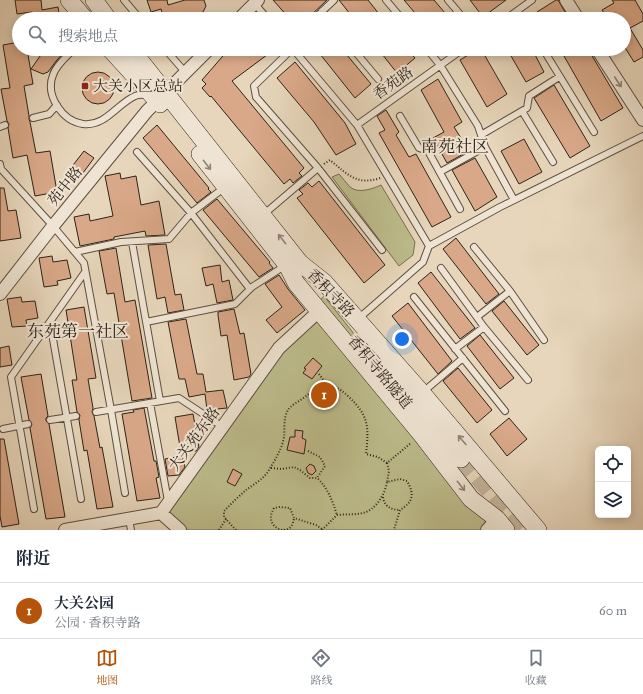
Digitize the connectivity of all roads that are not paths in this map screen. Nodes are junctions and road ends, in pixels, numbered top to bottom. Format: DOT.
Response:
graph roads {
  1 [pos="69,0"];
  2 [pos="124,0"];
  3 [pos="334,0"];
  4 [pos="386,0"];
  5 [pos="448,0"];
  6 [pos="532,0"];
  7 [pos="566,0"];
  8 [pos="255,1"];
  9 [pos="89,9"];
  10 [pos="322,11"];
  11 [pos="134,12"];
  12 [pos="245,12"];
  13 [pos="263,12"];
  14 [pos="396,12"];
  15 [pos="458,12"];
  16 [pos="516,12"];
  17 [pos="574,12"];
  18 [pos="68,56"];
  19 [pos="117,56"];
  20 [pos="135,56"];
  21 [pos="171,56"];
  22 [pos="202,56"];
  23 [pos="286,56"];
  24 [pos="299,56"];
  25 [pos="359,56"];
  26 [pos="433,56"];
  27 [pos="454,56"];
  28 [pos="546,56"];
  29 [pos="602,56"];
  30 [pos="440,65"];
  31 [pos="185,72"];
  32 [pos="559,77"];
  33 [pos="378,79"];
  34 [pos="161,97"];
  35 [pos="57,105"];
  36 [pos="522,111"];
  37 [pos="400,116"];
  38 [pos="33,118"];
  39 [pos="643,120"];
  40 [pos="357,124"];
  41 [pos="594,132"];
  42 [pos="481,135"];
  43 [pos="643,136"];
  44 [pos="485,147"];
  45 [pos="137,152"];
  46 [pos="553,162"];
  47 [pos="0,167"];
  48 [pos="318,168"];
  49 [pos="440,172"];
  50 [pos="225,187"];
  51 [pos="514,200"];
  52 [pos="460,209"];
  53 [pos="191,213"];
  54 [pos="263,215"];
  55 [pos="53,226"];
  56 [pos="132,242"];
  57 [pos="429,246"];
  58 [pos="474,247"];
  59 [pos="382,250"];
  60 [pos="75,252"];
  61 [pos="293,264"];
  62 [pos="441,268"];
  63 [pos="85,272"];
  64 [pos="250,289"];
  65 [pos="510,291"];
  66 [pos="0,294"];
  67 [pos="414,297"];
  68 [pos="319,311"];
  69 [pos="477,317"];
  70 [pos="357,320"];
  71 [pos="50,322"];
  72 [pos="146,322"];
  73 [pos="484,327"];
  74 [pos="544,340"];
  75 [pos="455,349"];
  76 [pos="463,358"];
  77 [pos="528,380"];
  78 [pos="422,393"];
  79 [pos="160,401"];
  80 [pos="150,403"];
  81 [pos="111,410"];
  82 [pos="505,411"];
  83 [pos="96,412"];
  84 [pos="76,416"];
  85 [pos="67,418"];
  86 [pos="50,420"];
  87 [pos="28,424"];
  88 [pos="19,426"];
  89 [pos="222,427"];
  90 [pos="4,429"];
  91 [pos="459,461"];
  92 [pos="125,492"];
  93 [pos="81,499"];
  94 [pos="515,501"];
  95 [pos="168,502"];
  96 [pos="34,509"];
  97 [pos="161,513"];
  98 [pos="130,524"];
  99 [pos="497,526"];
  100 [pos="65,530"];
  101 [pos="180,530"];
  102 [pos="538,530"];
  1 -- 9 [label="main road"];
  2 -- 11 [label="lane"];
  3 -- 10 [label="lane"];
  4 -- 14 [label="lane"];
  5 -- 15 [label="lane"];
  6 -- 16 [label="lane"];
  7 -- 17 [label="street"];
  8 -- 12 [label="street"];
  8 -- 13 [label="lane"];
  18 -- 35 [label="lane"];
  19 -- 34 [label="main road, 香积寺路"];
  20 -- 34 [label="main road, 香积寺路"];
  21 -- 31 [label="lane"];
  22 -- 31 [label="street, 苑中路"];
  23 -- 48 [label="lane"];
  24 -- 40 [label="lane"];
  25 -- 33 [label="lane"];
  26 -- 30 [label="lane"];
  27 -- 30 [label="lane, 香苑路"];
  28 -- 32 [label="lane"];
  29 -- 39 [label="street, one-way"];
  30 -- 40 [label="lane, 香苑路"];
  30 -- 42 [label="lane"];
  31 -- 34 [label="street, 苑中路"];
  32 -- 36 [label="lane"];
  32 -- 41 [label="lane"];
  34 -- 35 [label="lane"];
  34 -- 50 [label="main road, 香积寺路, one-way"];
  34 -- 54 [label="main road, 香积寺路"];
  34 -- 55 [label="street, 苑中路"];
  35 -- 38 [label="lane"];
  36 -- 42 [label="lane"];
  36 -- 46 [label="lane"];
  37 -- 49 [label="lane"];
  40 -- 57 [label="lane"];
  42 -- 44 [label="lane"];
  43 -- 51 [label="lane"];
  44 -- 49 [label="lane"];
  44 -- 51 [label="lane"];
  45 -- 53 [label="lane"];
  47 -- 55 [label="lane"];
  48 -- 54 [label="lane"];
  48 -- 59 [label="lane"];
  49 -- 52 [label="lane"];
  50 -- 53 [label="lane"];
  50 -- 61 [label="main road, 香积寺路"];
  51 -- 57 [label="lane"];
  53 -- 56 [label="lane"];
  53 -- 64 [label="lane"];
  61 -- 54 [label="main road, 香积寺路, one-way"];
  55 -- 60 [label="lane"];
  55 -- 66 [label="street, 苑中路"];
  56 -- 60 [label="lane"];
  56 -- 72 [label="lane"];
  57 -- 70 [label="lane"];
  58 -- 65 [label="lane"];
  60 -- 63 [label="lane"];
  61 -- 64 [label="lane"];
  61 -- 68 [label="main road, 香积寺路"];
  61 -- 70 [label="main road, 香积寺路"];
  61 -- 91 [label="main road, 香积寺路隧道"];
  62 -- 69 [label="lane"];
  63 -- 71 [label="lane"];
  63 -- 81 [label="lane"];
  64 -- 72 [label="lane"];
  65 -- 69 [label="lane"];
  65 -- 74 [label="lane"];
  67 -- 75 [label="lane"];
  68 -- 89 [label="street, 大关苑东路"];
  68 -- 99 [label="main road, 香积寺路, one-way"];
  69 -- 73 [label="lane"];
  70 -- 78 [label="main road, 香积寺路"];
  71 -- 85 [label="lane"];
  71 -- 88 [label="lane"];
  72 -- 79 [label="lane"];
  73 -- 75 [label="lane"];
  73 -- 77 [label="lane"];
  75 -- 76 [label="lane"];
  76 -- 78 [label="lane"];
  76 -- 82 [label="lane"];
  94 -- 78 [label="main road, 香积寺路, one-way"];
  79 -- 80 [label="lane"];
  79 -- 89 [label="lane"];
  80 -- 81 [label="lane"];
  80 -- 95 [label="lane"];
  81 -- 83 [label="lane"];
  81 -- 92 [label="lane"];
  84 -- 85 [label="lane"];
  85 -- 86 [label="lane"];
  85 -- 93 [label="lane"];
  87 -- 88 [label="lane"];
  88 -- 90 [label="lane"];
  88 -- 96 [label="lane"];
  89 -- 95 [label="street, 大关苑东路"];
  94 -- 99 [label="main road"];
  94 -- 102 [label="main road, 香积寺路"];
  95 -- 97 [label="street, 大关苑东路"];
  97 -- 98 [label="street"];
  97 -- 101 [label="street"];
  98 -- 100 [label="street"];
}
